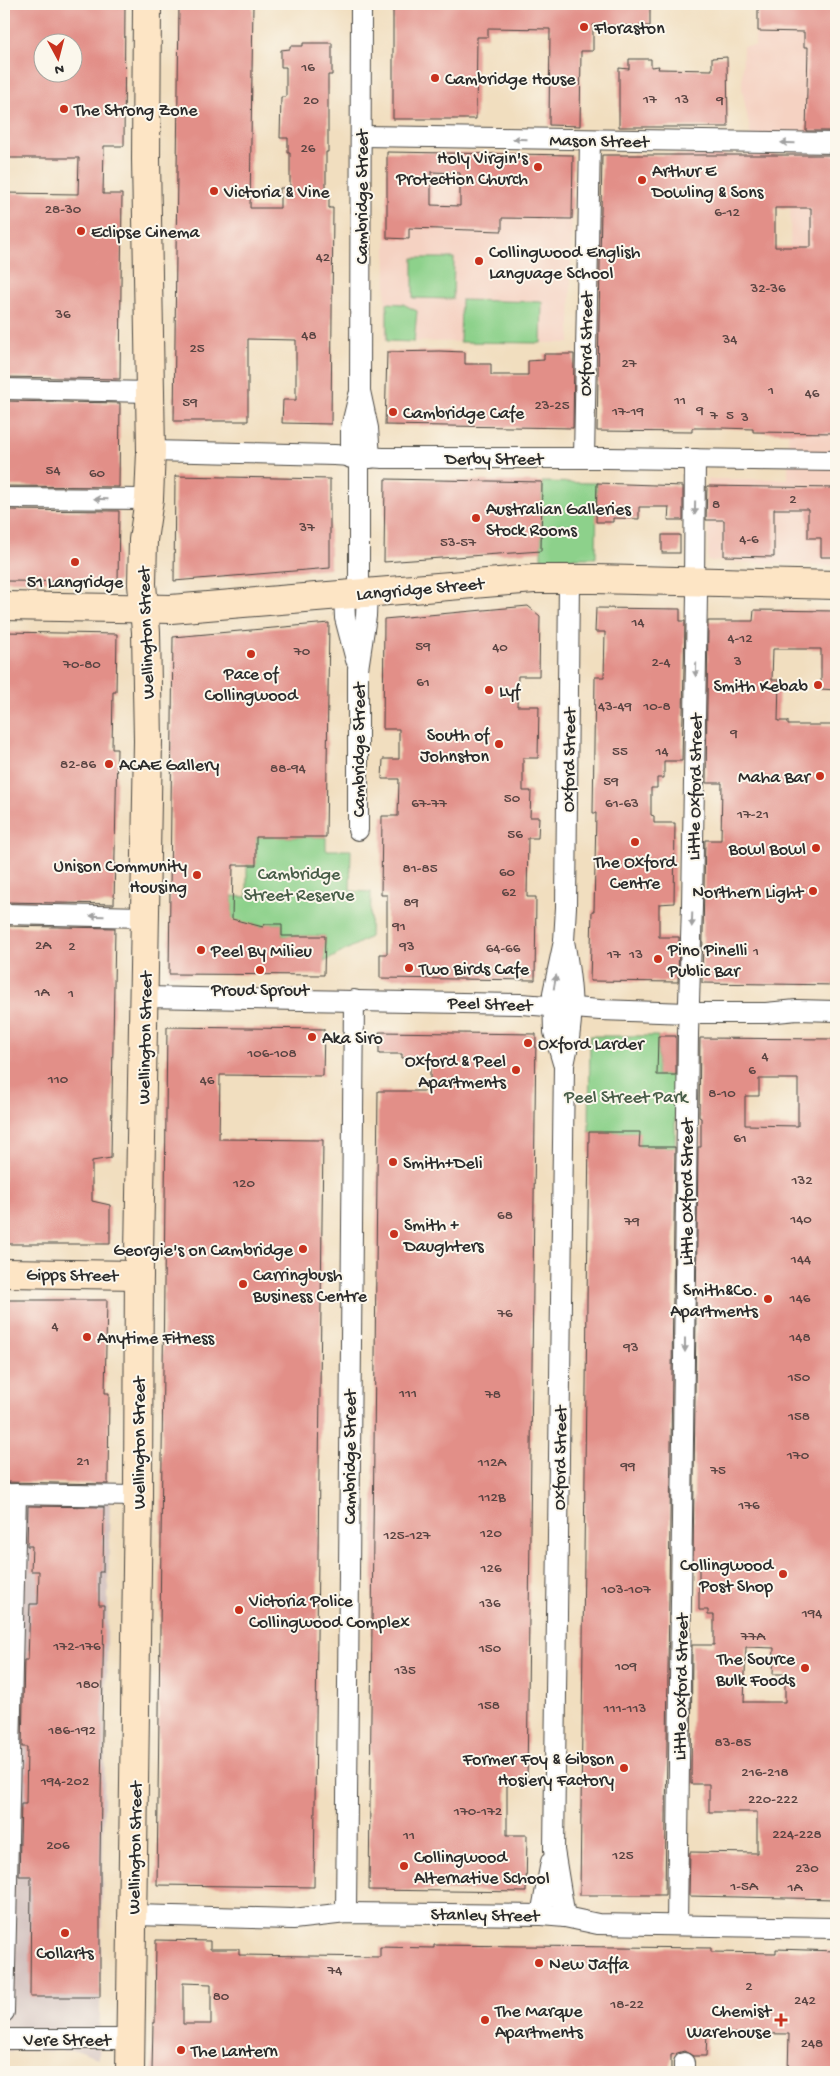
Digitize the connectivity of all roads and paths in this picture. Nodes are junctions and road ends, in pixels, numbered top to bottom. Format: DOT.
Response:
graph roads {
  1 [pos="147,4"];
  2 [pos="361,4"];
  3 [pos="362,136"];
  4 [pos="590,140"];
  5 [pos="836,143"];
  6 [pos="4,389"];
  7 [pos="151,392"];
  8 [pos="151,451"];
  9 [pos="360,458"];
  10 [pos="584,458"];
  11 [pos="695,459"];
  12 [pos="836,461"];
  13 [pos="4,498"];
  14 [pos="149,500"];
  15 [pos="569,579"];
  16 [pos="694,582"];
  17 [pos="836,585"];
  18 [pos="357,593"];
  19 [pos="4,606"];
  20 [pos="144,609"];
  21 [pos="358,830"];
  22 [pos="4,914"];
  23 [pos="145,917"];
  24 [pos="144,997"];
  25 [pos="354,1000"];
  26 [pos="563,1007"];
  27 [pos="836,1011"];
  28 [pos="688,1013"];
  29 [pos="4,1273"];
  30 [pos="139,1275"];
  31 [pos="10,1494"];
  32 [pos="138,1496"];
  33 [pos="554,1850"];
  34 [pos="346,1913"];
  35 [pos="133,1915"];
  36 [pos="542,1915"];
  37 [pos="565,1917"];
  38 [pos="678,1925"];
  39 [pos="836,1928"];
  40 [pos="4,2012"];
  41 [pos="4,2039"];
  42 [pos="131,2039"];
  43 [pos="130,2072"];
  1 -- 7 [label="street, Wellington Street"];
  2 -- 3 [label="street, Cambridge Street"];
  4 -- 3 [label="street, Mason Street, one-way"];
  3 -- 9 [label="street, Cambridge Street"];
  5 -- 4 [label="street, Mason Street, one-way"];
  4 -- 10 [label="street, Oxford Street"];
  6 -- 7 [label="street"];
  7 -- 8 [label="street, Wellington Street"];
  8 -- 9 [label="street, Derby Street"];
  8 -- 14 [label="street, Wellington Street"];
  9 -- 10 [label="street, Derby Street"];
  9 -- 18 [label="street, Cambridge Street"];
  10 -- 11 [label="street, Derby Street"];
  11 -- 12 [label="street, Derby Street"];
  11 -- 16 [label="street, Little Oxford Street, one-way"];
  14 -- 13 [label="street, one-way"];
  14 -- 20 [label="street, Wellington Street"];
  15 -- 16 [label="street, Langridge Street"];
  15 -- 18 [label="street, Langridge Street"];
  15 -- 26 [label="street, Oxford Street"];
  16 -- 17 [label="street, Langridge Street"];
  16 -- 28 [label="street, Little Oxford Street, one-way"];
  18 -- 20 [label="street, Langridge Street"];
  18 -- 21 [label="street, Cambridge Street"];
  19 -- 20 [label="street, Langridge Street"];
  20 -- 23 [label="street, Wellington Street"];
  23 -- 22 [label="street, one-way"];
  23 -- 24 [label="street, Wellington Street"];
  24 -- 25 [label="street, Peel Street"];
  24 -- 30 [label="street, Wellington Street"];
  25 -- 26 [label="street, Peel Street"];
  25 -- 34 [label="street, Cambridge Street"];
  26 -- 28 [label="street, Peel Street"];
  26 -- 33 [label="street, Oxford Street"];
  27 -- 28 [label="street, Peel Street"];
  28 -- 38 [label="street, Little Oxford Street, one-way"];
  29 -- 30 [label="street, Gipps Street"];
  30 -- 32 [label="street, Wellington Street"];
  31 -- 32 [label="street"];
  31 -- 40 [label="street"];
  32 -- 35 [label="street, Wellington Street"];
  33 -- 36 [label="street, Oxford Street"];
  33 -- 37 [label="street, Oxford Street"];
  34 -- 35 [label="street, Stanley Street"];
  34 -- 36 [label="street, Stanley Street"];
  35 -- 42 [label="street, Wellington Street"];
  36 -- 37 [label="street, Stanley Street"];
  37 -- 38 [label="street, Stanley Street"];
  38 -- 39 [label="street, Stanley Street"];
  41 -- 42 [label="street, Vere Street"];
  42 -- 43 [label="street, Wellington Street"];
}
